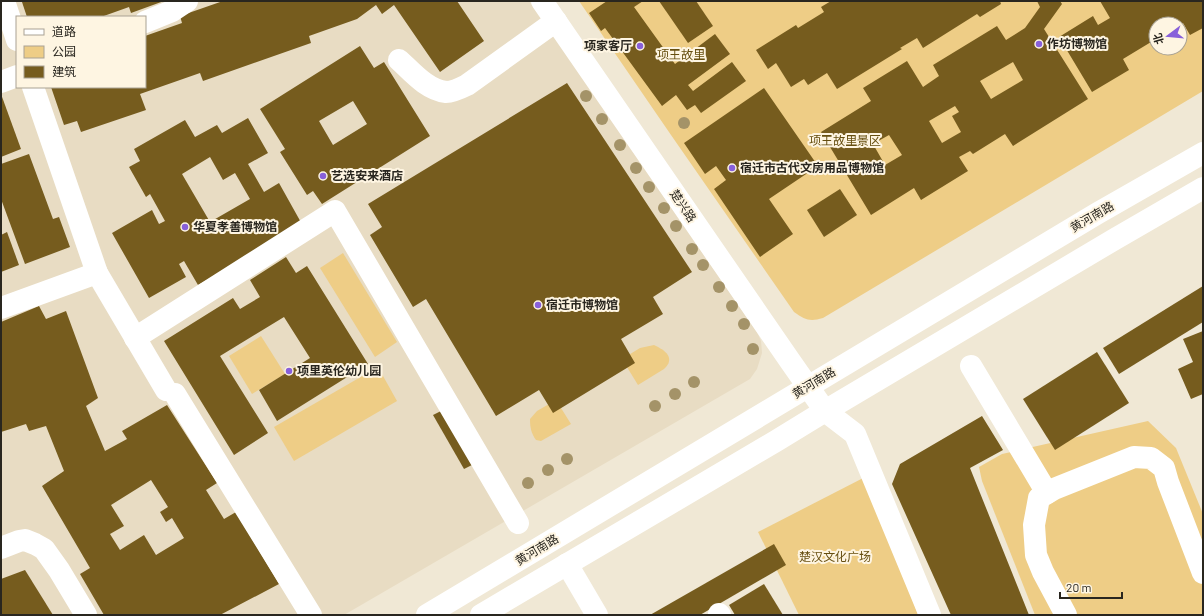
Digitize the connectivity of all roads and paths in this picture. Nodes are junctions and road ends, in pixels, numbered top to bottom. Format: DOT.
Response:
graph roads {
  1 [pos="4,1"];
  2 [pos="187,1"];
  3 [pos="542,1"];
  4 [pos="556,21"];
  5 [pos="146,22"];
  6 [pos="16,37"];
  7 [pos="399,60"];
  8 [pos="16,76"];
  9 [pos="1,82"];
  10 [pos="33,88"];
  11 [pos="1203,153"];
  12 [pos="1203,188"];
  13 [pos="97,273"];
  14 [pos="1,308"];
  15 [pos="135,338"];
  16 [pos="971,366"];
  17 [pos="808,386"];
  18 [pos="825,411"];
  19 [pos="1048,493"];
  20 [pos="518,523"];
  21 [pos="1,548"];
  22 [pos="567,564"];
  23 [pos="1203,573"];
  24 [pos="86,615"];
  25 [pos="311,615"];
  26 [pos="427,615"];
  27 [pos="481,615"];
  28 [pos="597,615"];
  29 [pos="930,615"];
  30 [pos="1066,615"];
  1 -- 6 [label="main road"];
  2 -- 5 [label="main road"];
  3 -- 4 [label="main road, 楚兴路"];
  4 -- 7 [label="main road"];
  4 -- 17 [label="main road, 楚兴路"];
  8 -- 9 [label="main road"];
  10 -- 13 [label="main road"];
  11 -- 17 [label="main road, 黄河南路"];
  12 -- 18 [label="main road"];
  13 -- 14 [label="main road"];
  13 -- 15 [label="main road"];
  15 -- 20 [label="main road"];
  15 -- 25 [label="main road"];
  16 -- 19 [label="main road"];
  17 -- 18 [label="main road, 楚兴路"];
  17 -- 26 [label="main road, 黄河南路"];
  18 -- 22 [label="main road"];
  18 -- 29 [label="main road, 楚兴路"];
  19 -- 23 [label="main road"];
  19 -- 30 [label="main road"];
  21 -- 24 [label="main road"];
  22 -- 27 [label="main road"];
  22 -- 28 [label="main road"];
}
